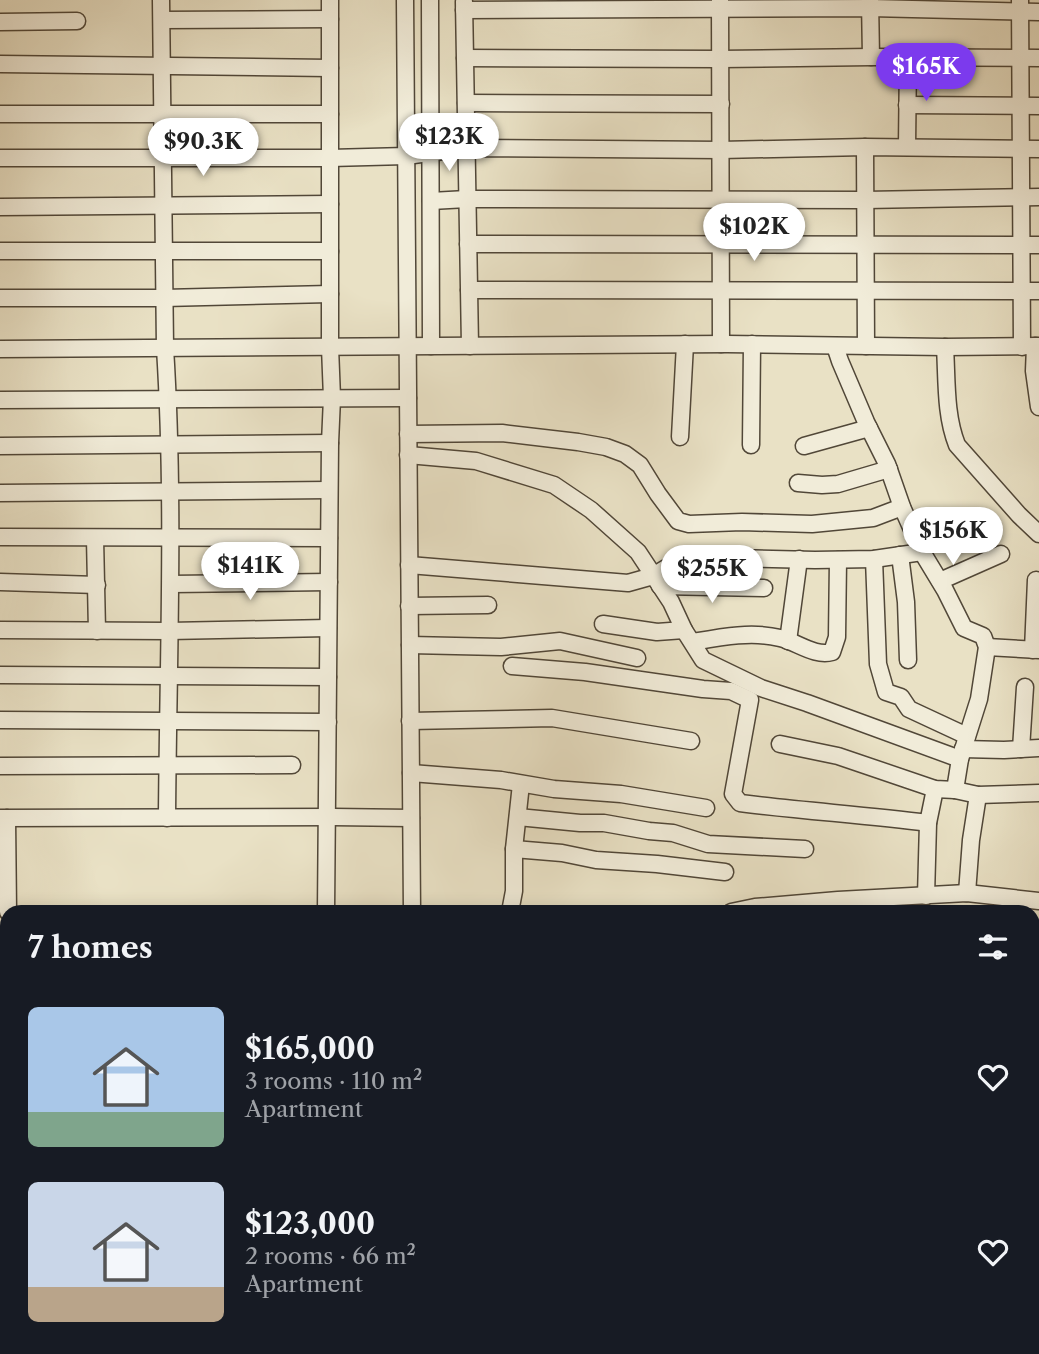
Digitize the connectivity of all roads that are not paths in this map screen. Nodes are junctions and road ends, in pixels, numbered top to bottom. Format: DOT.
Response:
graph roads {
  1 [pos="162,0"];
  2 [pos="330,0"];
  3 [pos="405,0"];
  4 [pos="430,0"];
  5 [pos="870,4"];
  6 [pos="464,5"];
  7 [pos="720,5"];
  8 [pos="1020,6"];
  9 [pos="1039,12"];
  10 [pos="330,19"];
  11 [pos="162,20"];
  12 [pos="78,21"];
  13 [pos="0,22"];
  14 [pos="871,57"];
  15 [pos="465,58"];
  16 [pos="908,58"];
  17 [pos="1021,58"];
  18 [pos="1039,58"];
  19 [pos="720,59"];
  20 [pos="0,64"];
  21 [pos="163,66"];
  22 [pos="330,68"];
  23 [pos="466,103"];
  24 [pos="720,104"];
  25 [pos="908,105"];
  26 [pos="1021,106"];
  27 [pos="1039,106"];
  28 [pos="163,113"];
  29 [pos="0,114"];
  30 [pos="330,114"];
  31 [pos="865,147"];
  32 [pos="907,147"];
  33 [pos="466,148"];
  34 [pos="1021,149"];
  35 [pos="1039,149"];
  36 [pos="720,150"];
  37 [pos="430,152"];
  38 [pos="406,156"];
  39 [pos="0,158"];
  40 [pos="330,158"];
  41 [pos="164,159"];
  42 [pos="1021,197"];
  43 [pos="1039,197"];
  44 [pos="721,199"];
  45 [pos="467,200"];
  46 [pos="865,200"];
  47 [pos="431,201"];
  48 [pos="330,204"];
  49 [pos="0,207"];
  50 [pos="163,207"];
  51 [pos="468,244"];
  52 [pos="721,245"];
  53 [pos="866,245"];
  54 [pos="1021,245"];
  55 [pos="1039,245"];
  56 [pos="0,251"];
  57 [pos="330,251"];
  58 [pos="164,252"];
  59 [pos="469,290"];
  60 [pos="721,290"];
  61 [pos="866,291"];
  62 [pos="1022,291"];
  63 [pos="1039,292"];
  64 [pos="330,294"];
  65 [pos="0,298"];
  66 [pos="164,298"];
  67 [pos="685,344"];
  68 [pos="721,344"];
  69 [pos="751,344"];
  70 [pos="407,346"];
  71 [pos="431,346"];
  72 [pos="470,346"];
  73 [pos="835,346"];
  74 [pos="866,346"];
  75 [pos="1032,346"];
  76 [pos="330,347"];
  77 [pos="945,347"];
  78 [pos="164,348"];
  79 [pos="0,349"];
  80 [pos="332,398"];
  81 [pos="408,398"];
  82 [pos="168,399"];
  83 [pos="0,400"];
  84 [pos="1039,407"];
  85 [pos="869,428"];
  86 [pos="408,434"];
  87 [pos="680,437"];
  88 [pos="330,443"];
  89 [pos="170,445"];
  90 [pos="751,445"];
  91 [pos="0,446"];
  92 [pos="804,446"];
  93 [pos="408,455"];
  94 [pos="889,469"];
  95 [pos="798,483"];
  96 [pos="329,489"];
  97 [pos="171,491"];
  98 [pos="0,493"];
  99 [pos="902,507"];
  100 [pos="1039,534"];
  101 [pos="0,537"];
  102 [pos="171,537"];
  103 [pos="95,538"];
  104 [pos="329,538"];
  105 [pos="922,552"];
  106 [pos="1001,554"];
  107 [pos="900,555"];
  108 [pos="799,559"];
  109 [pos="874,559"];
  110 [pos="838,560"];
  111 [pos="409,565"];
  112 [pos="1036,580"];
  113 [pos="657,581"];
  114 [pos="940,581"];
  115 [pos="0,582"];
  116 [pos="329,582"];
  117 [pos="97,584"];
  118 [pos="171,584"];
  119 [pos="764,588"];
  120 [pos="488,605"];
  121 [pos="409,606"];
  122 [pos="603,624"];
  123 [pos="328,628"];
  124 [pos="0,631"];
  125 [pos="97,631"];
  126 [pos="169,631"];
  127 [pos="688,636"];
  128 [pos="788,641"];
  129 [pos="410,645"];
  130 [pos="987,647"];
  131 [pos="1036,650"];
  132 [pos="638,658"];
  133 [pos="908,660"];
  134 [pos="512,666"];
  135 [pos="0,675"];
  136 [pos="168,676"];
  137 [pos="328,677"];
  138 [pos="1025,687"];
  139 [pos="0,720"];
  140 [pos="168,720"];
  141 [pos="410,720"];
  142 [pos="328,722"];
  143 [pos="691,741"];
  144 [pos="780,744"];
  145 [pos="964,748"];
  146 [pos="1039,748"];
  147 [pos="1021,749"];
  148 [pos="292,765"];
  149 [pos="0,766"];
  150 [pos="167,766"];
  151 [pos="411,773"];
  152 [pos="521,784"];
  153 [pos="935,789"];
  154 [pos="956,790"];
  155 [pos="1039,793"];
  156 [pos="978,795"];
  157 [pos="706,808"];
  158 [pos="327,817"];
  159 [pos="518,817"];
  160 [pos="4,818"];
  161 [pos="167,818"];
  162 [pos="411,818"];
  163 [pos="928,823"];
  164 [pos="514,849"];
  165 [pos="805,849"];
  166 [pos="725,872"];
  167 [pos="967,893"];
  168 [pos="926,896"];
  169 [pos="1039,901"];
  170 [pos="8,905"];
  171 [pos="326,905"];
  172 [pos="412,905"];
  173 [pos="511,905"];
  174 [pos="847,905"];
  175 [pos="1014,905"];
  1 -- 11 [label="street"];
  2 -- 10 [label="street"];
  3 -- 38 [label="street"];
  4 -- 37 [label="street"];
  5 -- 7 [label="street"];
  5 -- 8 [label="street"];
  5 -- 14 [label="street"];
  6 -- 7 [label="street"];
  6 -- 15 [label="street"];
  7 -- 19 [label="street"];
  8 -- 9 [label="street"];
  8 -- 17 [label="street"];
  10 -- 11 [label="street"];
  10 -- 22 [label="street"];
  11 -- 21 [label="street"];
  12 -- 13 [label="street"];
  14 -- 16 [label="street"];
  14 -- 19 [label="street"];
  15 -- 19 [label="street"];
  15 -- 23 [label="street"];
  16 -- 17 [label="street"];
  16 -- 25 [label="street"];
  17 -- 18 [label="street"];
  17 -- 26 [label="street"];
  19 -- 24 [label="street"];
  20 -- 21 [label="street"];
  21 -- 22 [label="street"];
  21 -- 28 [label="street"];
  22 -- 30 [label="street"];
  23 -- 24 [label="street"];
  23 -- 33 [label="street"];
  24 -- 36 [label="street"];
  25 -- 26 [label="street"];
  25 -- 32 [label="street"];
  26 -- 27 [label="street"];
  26 -- 34 [label="street"];
  28 -- 29 [label="street"];
  28 -- 30 [label="street"];
  28 -- 41 [label="street"];
  30 -- 40 [label="street"];
  31 -- 32 [label="street"];
  31 -- 36 [label="street"];
  31 -- 46 [label="street"];
  32 -- 34 [label="street"];
  33 -- 36 [label="street"];
  33 -- 37 [label="street"];
  33 -- 45 [label="street"];
  34 -- 35 [label="street"];
  34 -- 42 [label="street"];
  36 -- 44 [label="street"];
  37 -- 38 [label="street"];
  37 -- 47 [label="street"];
  38 -- 40 [label="street"];
  38 -- 70 [label="street"];
  39 -- 41 [label="street"];
  40 -- 41 [label="street"];
  40 -- 48 [label="street"];
  41 -- 50 [label="street"];
  42 -- 43 [label="street"];
  42 -- 46 [label="street"];
  42 -- 54 [label="street"];
  44 -- 45 [label="street"];
  44 -- 46 [label="street"];
  44 -- 52 [label="street"];
  45 -- 47 [label="street"];
  45 -- 51 [label="street"];
  46 -- 53 [label="street"];
  47 -- 71 [label="street"];
  48 -- 50 [label="street"];
  48 -- 57 [label="street"];
  49 -- 50 [label="street"];
  50 -- 58 [label="street"];
  51 -- 52 [label="street"];
  51 -- 59 [label="street"];
  52 -- 53 [label="street"];
  52 -- 60 [label="street"];
  53 -- 54 [label="street"];
  53 -- 61 [label="street"];
  54 -- 55 [label="street"];
  54 -- 62 [label="street"];
  56 -- 58 [label="street"];
  57 -- 58 [label="street"];
  57 -- 64 [label="street"];
  58 -- 66 [label="street"];
  59 -- 60 [label="street"];
  59 -- 72 [label="street"];
  60 -- 61 [label="street"];
  60 -- 68 [label="street"];
  61 -- 62 [label="street"];
  61 -- 74 [label="street"];
  62 -- 63 [label="street"];
  62 -- 75 [label="street"];
  64 -- 66 [label="street"];
  64 -- 76 [label="street"];
  65 -- 66 [label="street"];
  66 -- 78 [label="street"];
  67 -- 68 [label="street"];
  67 -- 72 [label="street"];
  67 -- 87 [label="street"];
  68 -- 69 [label="street"];
  69 -- 73 [label="street"];
  69 -- 90 [label="street"];
  70 -- 71 [label="street"];
  70 -- 76 [label="street"];
  70 -- 81 [label="street"];
  71 -- 72 [label="street"];
  73 -- 74 [label="street"];
  73 -- 85 [label="street"];
  74 -- 77 [label="street"];
  75 -- 77 [label="street"];
  75 -- 84 [label="street"];
  76 -- 78 [label="street"];
  76 -- 80 [label="street"];
  77 -- 100 [label="street"];
  78 -- 79 [label="street"];
  78 -- 82 [label="street"];
  80 -- 81 [label="street"];
  80 -- 82 [label="street"];
  80 -- 88 [label="street"];
  81 -- 86 [label="street"];
  82 -- 83 [label="street"];
  82 -- 89 [label="street"];
  85 -- 92 [label="street"];
  85 -- 94 [label="street"];
  86 -- 93 [label="street"];
  86 -- 99 [label="street"];
  88 -- 89 [label="street"];
  88 -- 96 [label="street"];
  89 -- 91 [label="street"];
  89 -- 97 [label="street"];
  93 -- 111 [label="street"];
  93 -- 113 [label="street"];
  94 -- 95 [label="street"];
  94 -- 99 [label="street"];
  96 -- 97 [label="street"];
  96 -- 104 [label="street"];
  97 -- 98 [label="street"];
  97 -- 102 [label="street"];
  99 -- 105 [label="street"];
  101 -- 103 [label="street"];
  102 -- 103 [label="street"];
  102 -- 104 [label="street"];
  102 -- 118 [label="street"];
  103 -- 117 [label="street"];
  104 -- 116 [label="street"];
  105 -- 107 [label="street"];
  105 -- 114 [label="street"];
  106 -- 114 [label="street"];
  107 -- 109 [label="street"];
  107 -- 133 [label="street"];
  108 -- 110 [label="street"];
  108 -- 113 [label="street"];
  108 -- 128 [label="street"];
  109 -- 110 [label="street"];
  109 -- 145 [label="street"];
  110 -- 128 [label="street"];
  111 -- 113 [label="street"];
  111 -- 121 [label="street"];
  112 -- 131 [label="street"];
  113 -- 119 [label="street"];
  113 -- 127 [label="street"];
  114 -- 130 [label="street"];
  115 -- 117 [label="street"];
  116 -- 118 [label="street"];
  116 -- 123 [label="street"];
  117 -- 125 [label="street"];
  118 -- 126 [label="street"];
  120 -- 121 [label="street"];
  121 -- 129 [label="street"];
  122 -- 127 [label="street"];
  123 -- 126 [label="street"];
  123 -- 137 [label="street"];
  124 -- 125 [label="street"];
  125 -- 126 [label="street"];
  126 -- 136 [label="street"];
  127 -- 128 [label="street"];
  127 -- 145 [label="street"];
  129 -- 132 [label="street"];
  129 -- 141 [label="street"];
  130 -- 131 [label="street"];
  130 -- 145 [label="street"];
  134 -- 163 [label="street"];
  135 -- 136 [label="street"];
  136 -- 137 [label="street"];
  136 -- 140 [label="street"];
  137 -- 142 [label="street"];
  138 -- 147 [label="street"];
  139 -- 140 [label="street"];
  140 -- 142 [label="street"];
  140 -- 150 [label="street"];
  141 -- 143 [label="street"];
  141 -- 151 [label="street"];
  142 -- 158 [label="street"];
  144 -- 153 [label="street"];
  145 -- 147 [label="street"];
  145 -- 154 [label="street"];
  146 -- 147 [label="street"];
  148 -- 150 [label="street"];
  149 -- 150 [label="street"];
  150 -- 161 [label="street"];
  151 -- 152 [label="street"];
  151 -- 162 [label="street"];
  152 -- 157 [label="street"];
  152 -- 159 [label="street"];
  153 -- 154 [label="street"];
  153 -- 163 [label="street"];
  154 -- 156 [label="street"];
  155 -- 156 [label="street"];
  156 -- 167 [label="street"];
  158 -- 161 [label="street"];
  158 -- 162 [label="street"];
  158 -- 171 [label="street"];
  159 -- 164 [label="street"];
  159 -- 165 [label="street"];
  160 -- 161 [label="street"];
  160 -- 170 [label="street"];
  162 -- 172 [label="street"];
  163 -- 168 [label="street"];
  164 -- 166 [label="street"];
  164 -- 173 [label="street"];
  167 -- 168 [label="street"];
  167 -- 175 [label="street"];
  168 -- 174 [label="street"];
  169 -- 175 [label="street"];
}
